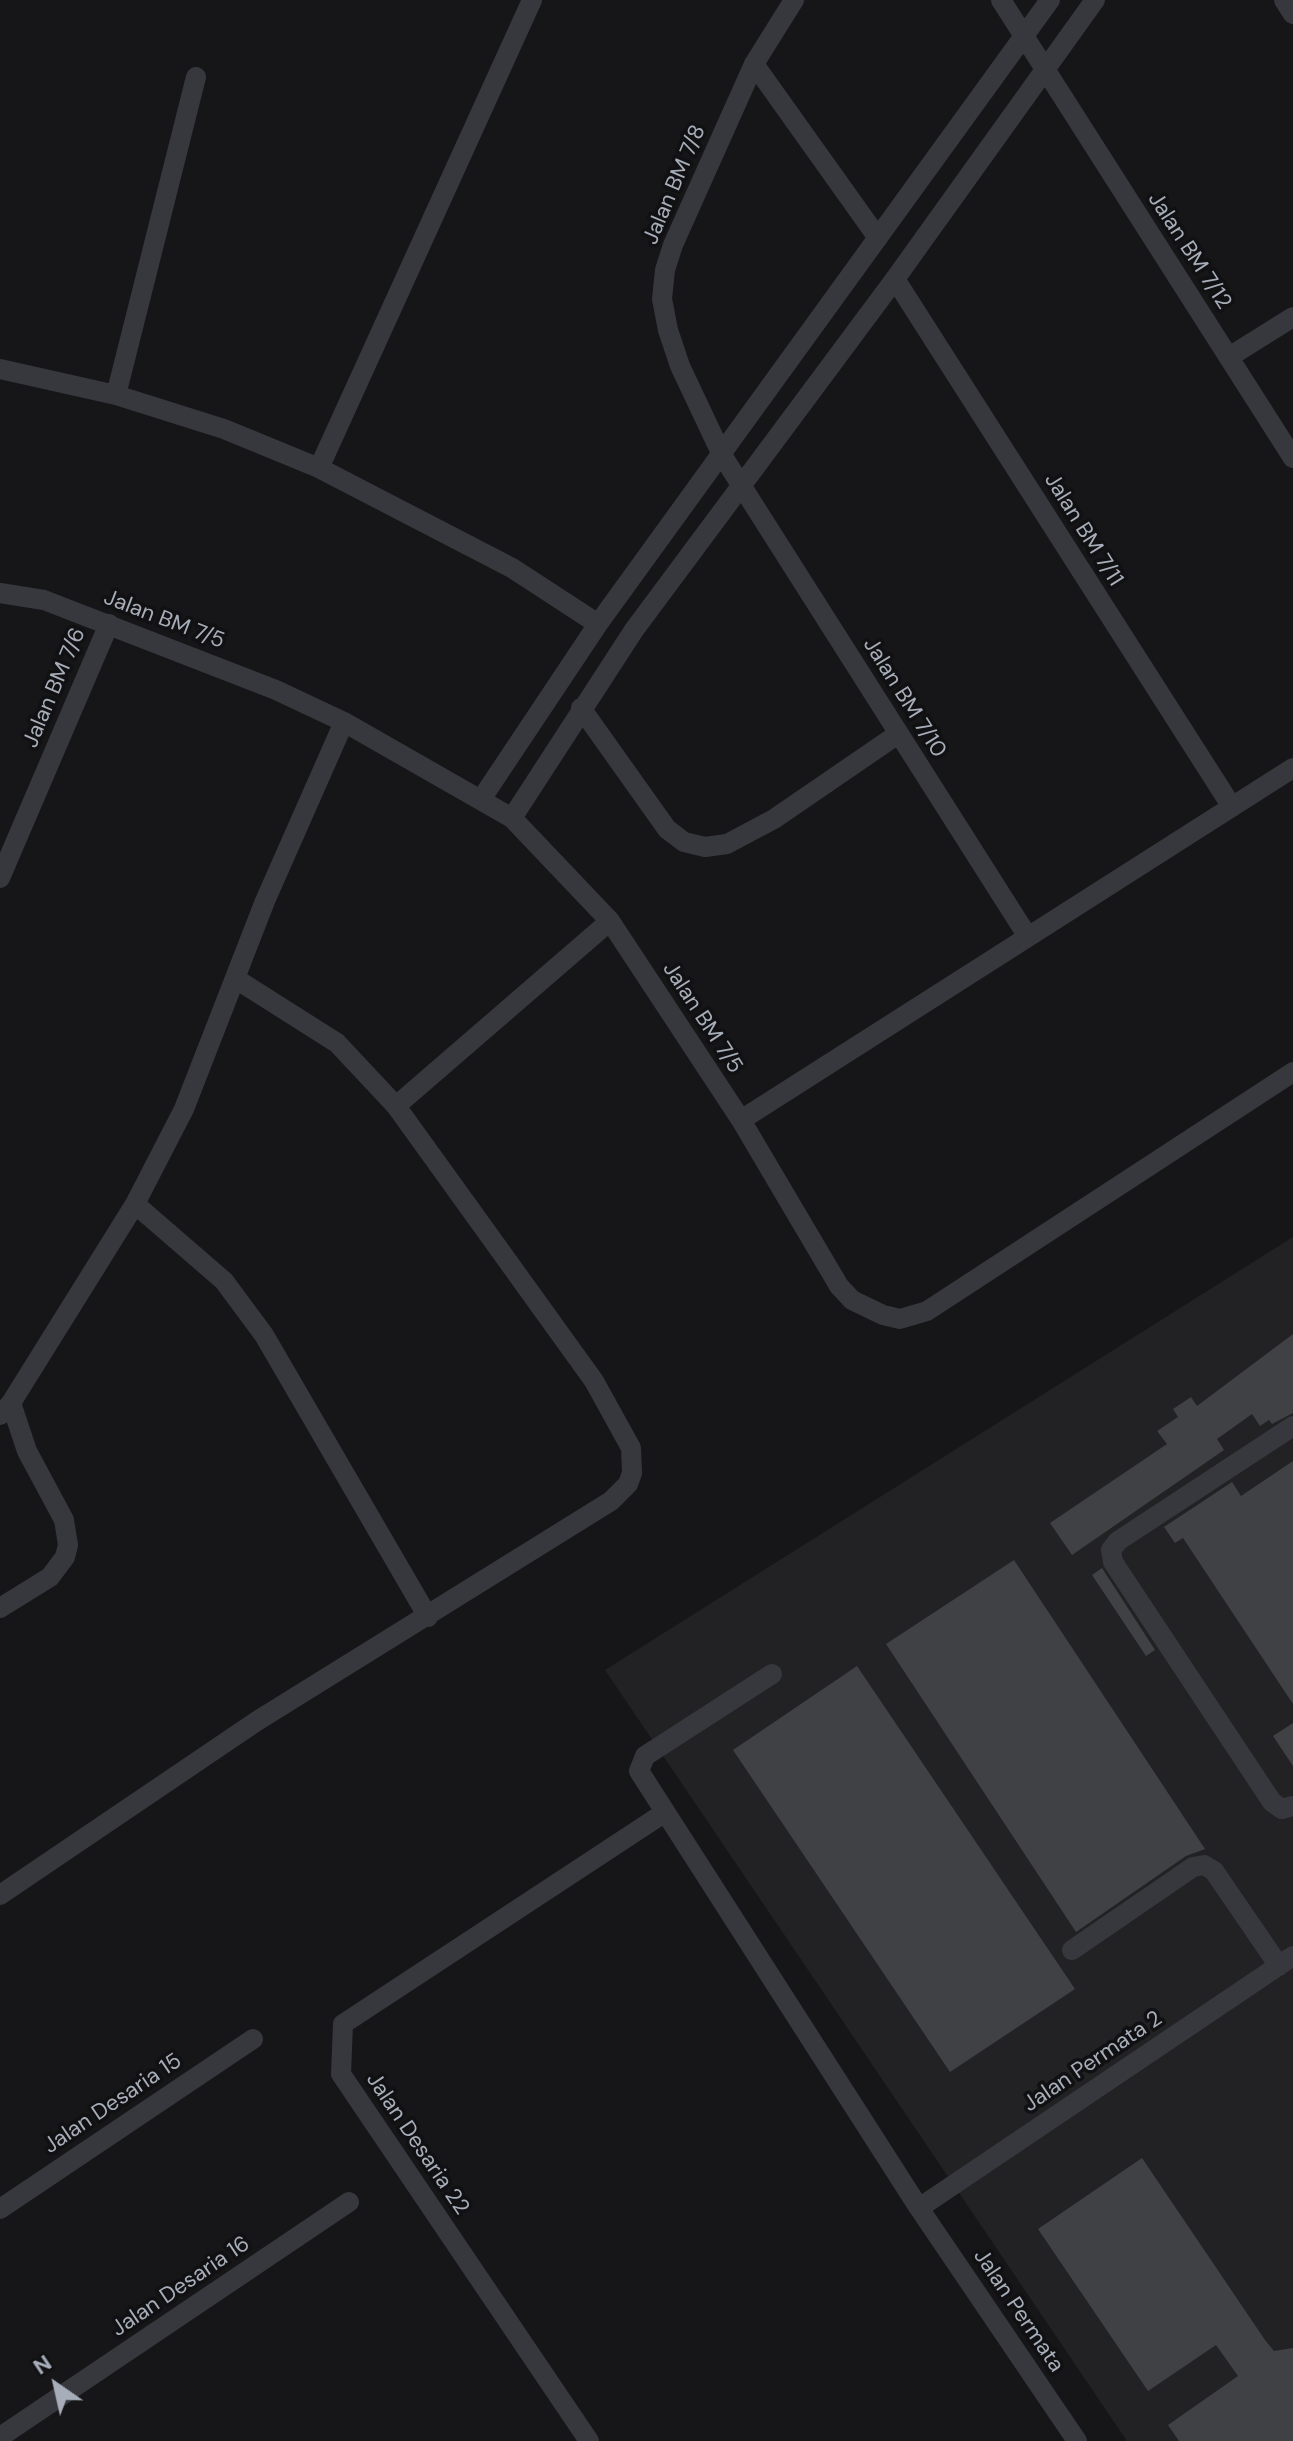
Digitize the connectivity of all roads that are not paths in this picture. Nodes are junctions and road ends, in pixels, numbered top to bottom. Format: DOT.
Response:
graph roads {
  1 [pos="532,0"];
  2 [pos="794,0"];
  3 [pos="1001,0"];
  4 [pos="1050,0"];
  5 [pos="1095,0"];
  6 [pos="1284,0"];
  7 [pos="1293,14"];
  8 [pos="1024,36"];
  9 [pos="754,64"];
  10 [pos="1045,69"];
  11 [pos="196,77"];
  12 [pos="878,238"];
  13 [pos="895,279"];
  14 [pos="1293,317"];
  15 [pos="1229,357"];
  16 [pos="0,369"];
  17 [pos="116,395"];
  18 [pos="722,455"];
  19 [pos="1293,458"];
  20 [pos="319,468"];
  21 [pos="742,483"];
  22 [pos="0,593"];
  23 [pos="109,624"];
  24 [pos="598,624"];
  25 [pos="581,708"];
  26 [pos="344,722"];
  27 [pos="898,734"];
  28 [pos="1293,768"];
  29 [pos="482,798"];
  30 [pos="1232,807"];
  31 [pos="512,818"];
  32 [pos="3,865"];
  33 [pos="610,921"];
  34 [pos="1028,937"];
  35 [pos="236,979"];
  36 [pos="1293,1072"];
  37 [pos="396,1106"];
  38 [pos="741,1120"];
  39 [pos="135,1204"];
  40 [pos="6,1409"];
  41 [pos="1293,1426"];
  42 [pos="0,1608"];
  43 [pos="428,1617"];
  44 [pos="772,1674"];
  45 [pos="1293,1806"];
  46 [pos="664,1813"];
  47 [pos="0,1895"];
  48 [pos="1072,1950"];
  49 [pos="1286,1961"];
  50 [pos="253,2039"];
  51 [pos="349,2202"];
  52 [pos="919,2208"];
  53 [pos="0,2209"];
  54 [pos="0,2437"];
  55 [pos="589,2441"];
  56 [pos="1077,2441"];
  1 -- 20 [label="street"];
  2 -- 9 [label="street, Jalan BM 7/8"];
  3 -- 8 [label="street, Jalan BM 7/12"];
  4 -- 8 [label="street"];
  5 -- 10 [label="street"];
  6 -- 7 [label="street"];
  8 -- 10 [label="street, Jalan BM 7/12"];
  8 -- 12 [label="street"];
  9 -- 12 [label="street"];
  9 -- 18 [label="street, Jalan BM 7/8"];
  10 -- 13 [label="street"];
  10 -- 15 [label="street, Jalan BM 7/12"];
  11 -- 17 [label="street"];
  12 -- 18 [label="street"];
  13 -- 21 [label="street"];
  13 -- 30 [label="street, Jalan BM 7/11"];
  14 -- 15 [label="street"];
  15 -- 19 [label="street, Jalan BM 7/12"];
  16 -- 17 [label="street"];
  17 -- 20 [label="street"];
  18 -- 21 [label="street, Jalan BM 7/8"];
  18 -- 24 [label="street"];
  20 -- 24 [label="street"];
  21 -- 25 [label="street"];
  21 -- 27 [label="street, Jalan BM 7/10"];
  22 -- 23 [label="street, Jalan BM 7/5"];
  23 -- 26 [label="street, Jalan BM 7/5"];
  23 -- 32 [label="street, Jalan BM 7/6"];
  24 -- 29 [label="street"];
  25 -- 27 [label="street"];
  25 -- 31 [label="street"];
  26 -- 29 [label="street, Jalan BM 7/5"];
  26 -- 35 [label="street"];
  27 -- 34 [label="street, Jalan BM 7/10"];
  28 -- 30 [label="street"];
  29 -- 31 [label="street, Jalan BM 7/5"];
  30 -- 34 [label="street"];
  31 -- 33 [label="street, Jalan BM 7/5"];
  33 -- 37 [label="street"];
  33 -- 38 [label="street, Jalan BM 7/5"];
  34 -- 38 [label="street"];
  35 -- 37 [label="street"];
  35 -- 39 [label="street"];
  36 -- 38 [label="street, Jalan BM 7/5"];
  37 -- 43 [label="street"];
  39 -- 40 [label="street"];
  39 -- 43 [label="street"];
  40 -- 42 [label="street"];
  41 -- 45 [label="street"];
  43 -- 47 [label="street"];
  44 -- 46 [label="street, Jalan Permata"];
  46 -- 52 [label="street, Jalan Permata"];
  46 -- 55 [label="street, Jalan Desaria 22"];
  48 -- 49 [label="street"];
  49 -- 52 [label="street, Jalan Permata 2"];
  50 -- 53 [label="street, Jalan Desaria 15"];
  51 -- 54 [label="street, Jalan Desaria 16"];
  52 -- 56 [label="street, Jalan Permata"];
}
